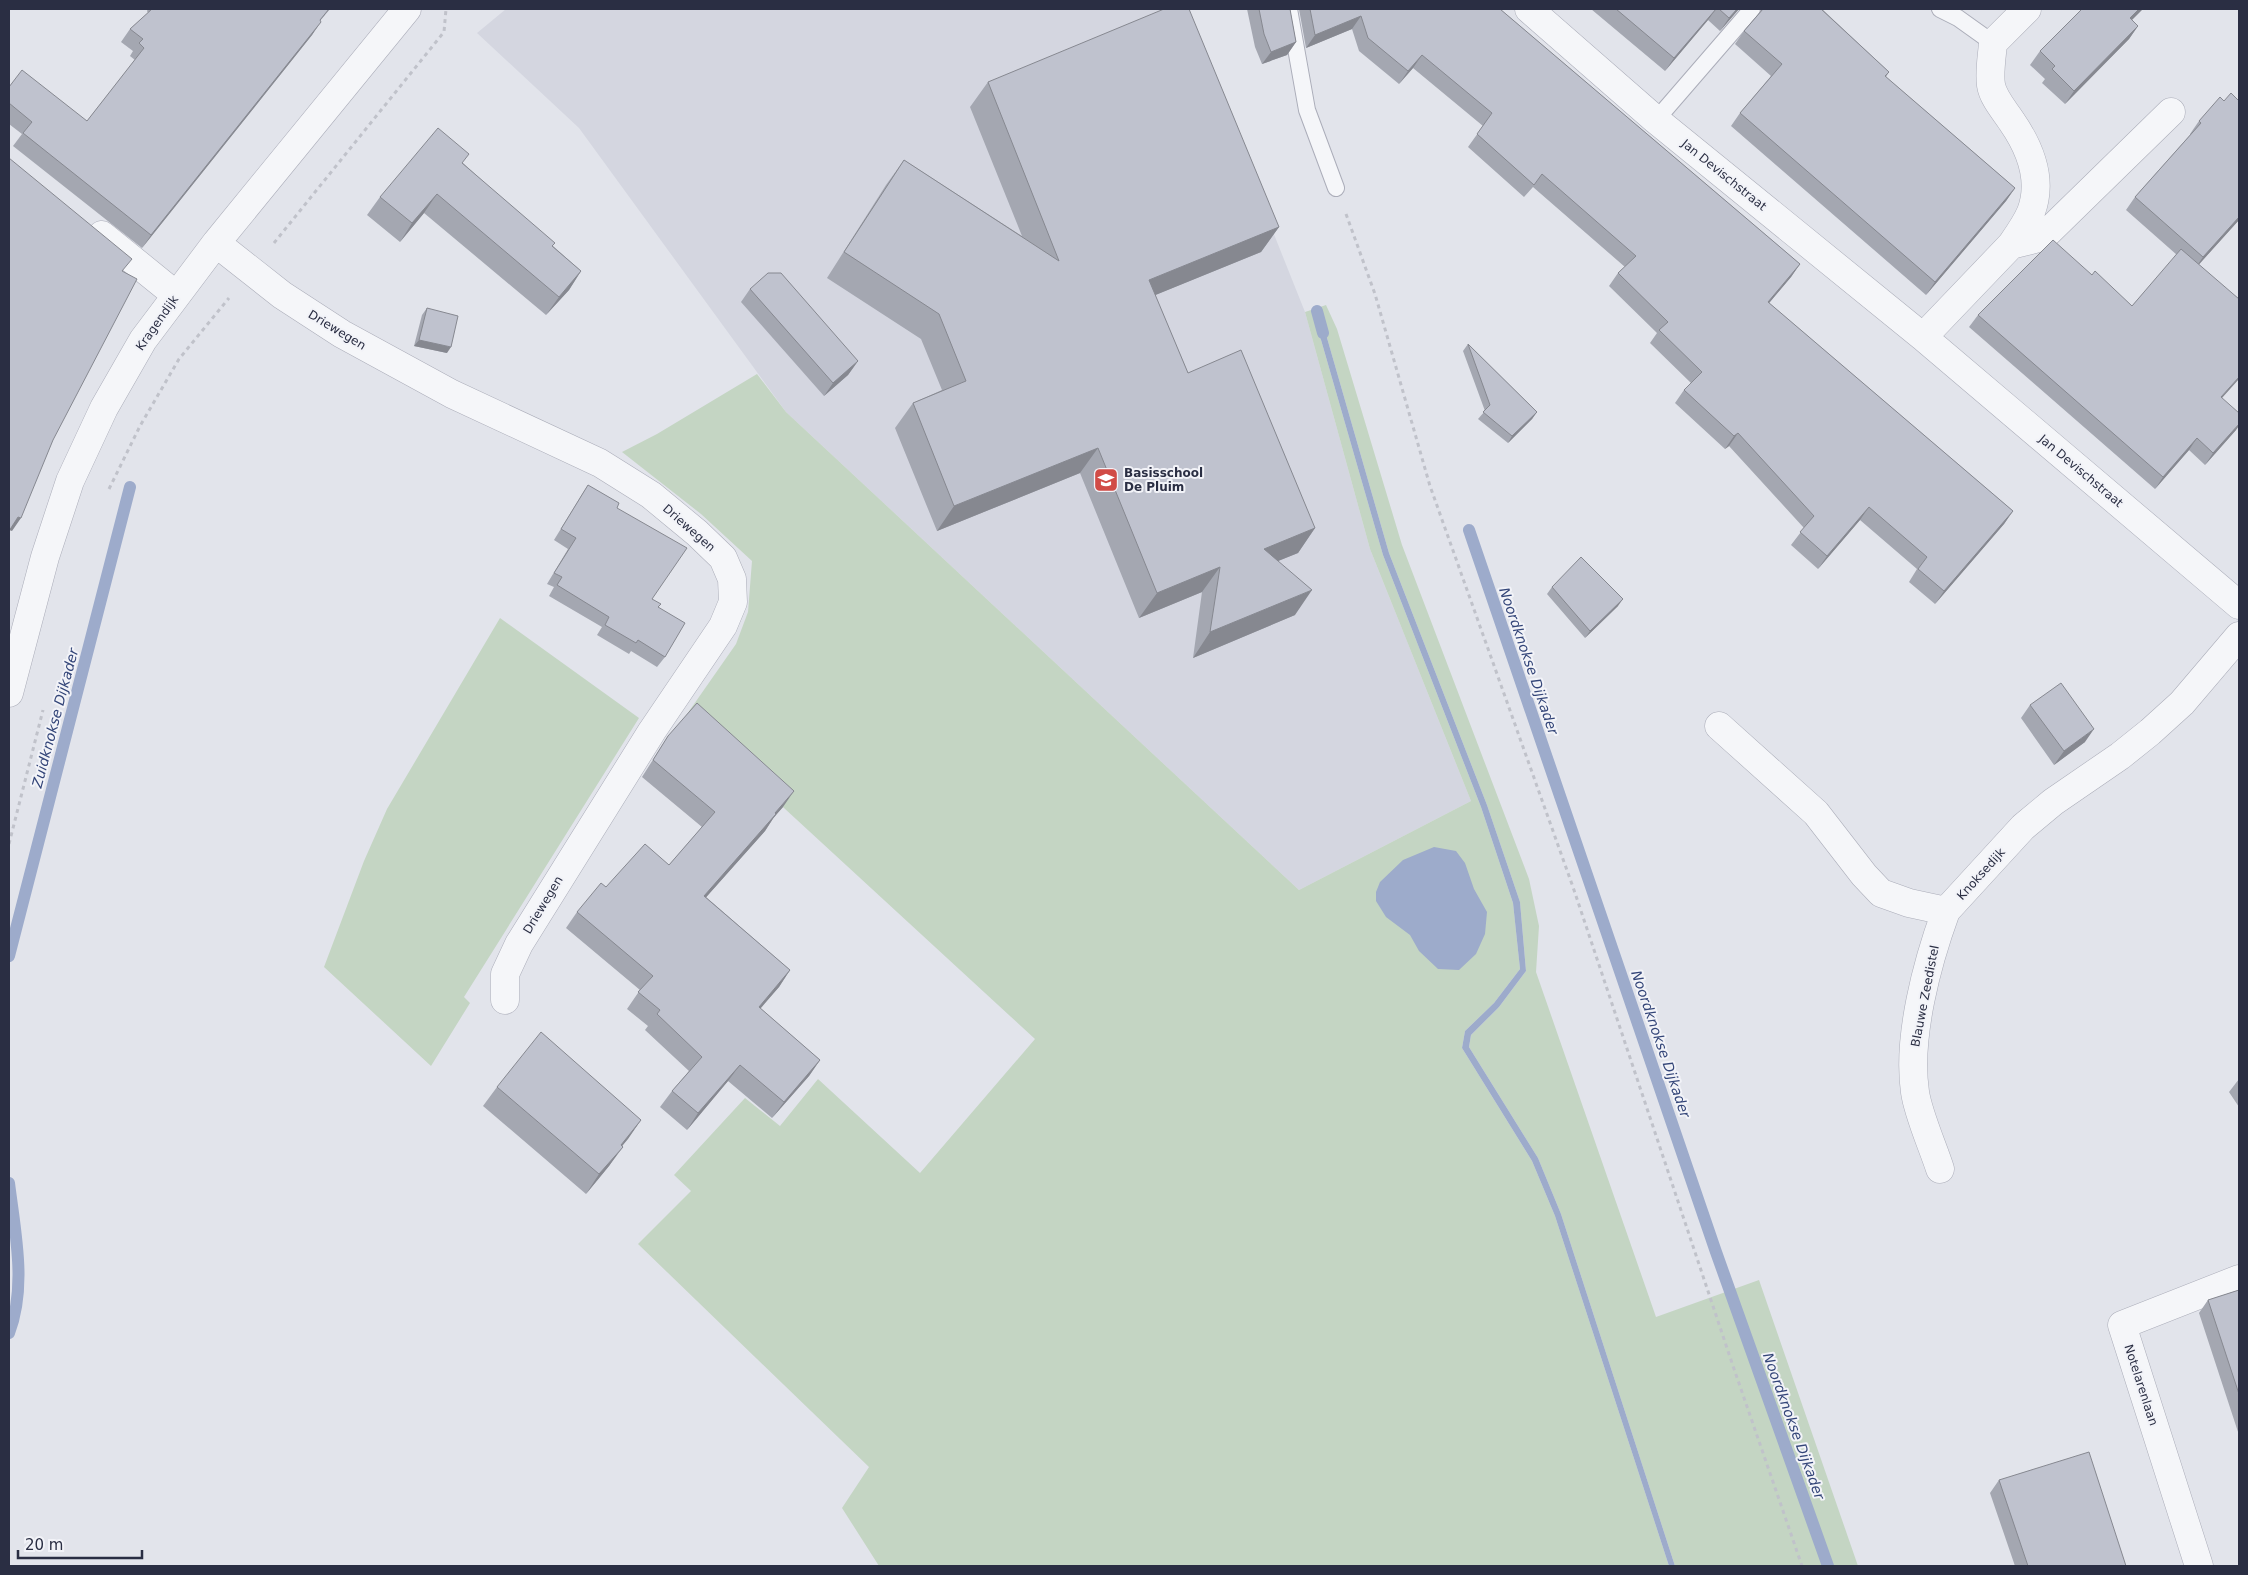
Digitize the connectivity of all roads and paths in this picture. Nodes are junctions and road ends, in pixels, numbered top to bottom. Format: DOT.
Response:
graph roads {
  1 [pos="407,9"];
  2 [pos="446,9"];
  3 [pos="1289,9"];
  4 [pos="1529,9"];
  5 [pos="1752,9"];
  6 [pos="1940,9"];
  7 [pos="2027,9"];
  8 [pos="1993,43"];
  9 [pos="2171,112"];
  10 [pos="1656,120"];
  11 [pos="1336,188"];
  12 [pos="85,222"];
  13 [pos="216,243"];
  14 [pos="2011,245"];
  15 [pos="251,271"];
  16 [pos="176,295"];
  17 [pos="1923,337"];
  18 [pos="106,493"];
  19 [pos="2239,605"];
  20 [pos="2239,636"];
  21 [pos="9,693"];
  22 [pos="45,701"];
  23 [pos="1718,726"];
  24 [pos="9,844"];
  25 [pos="1946,912"];
  26 [pos="505,1000"];
  27 [pos="1940,1169"];
  28 [pos="2239,1279"];
  29 [pos="1802,1566"];
  30 [pos="2199,1566"];
  1 -- 13 [label="street, Kragendijk"];
  2 -- 15 [label="path"];
  3 -- 11 [label="lane"];
  4 -- 10 [label="street, Jan Devischstraat"];
  5 -- 10 [label="lane"];
  6 -- 8 [label="lane"];
  7 -- 8 [label="street"];
  8 -- 14 [label="street"];
  9 -- 14 [label="street"];
  10 -- 17 [label="street, Jan Devischstraat"];
  11 -- 29 [label="path"];
  12 -- 16 [label="street"];
  13 -- 15 [label="street, Driewegen"];
  13 -- 16 [label="street, Kragendijk"];
  14 -- 17 [label="street"];
  15 -- 18 [label="path"];
  15 -- 26 [label="street, Driewegen"];
  16 -- 21 [label="street, Kragendijk"];
  17 -- 19 [label="street, Jan Devischstraat"];
  20 -- 25 [label="street, Knoksedijk"];
  22 -- 24 [label="path"];
  23 -- 25 [label="street"];
  25 -- 27 [label="street, Blauwe Zeedistel"];
  28 -- 30 [label="street, Notelarenlaan"];
}
